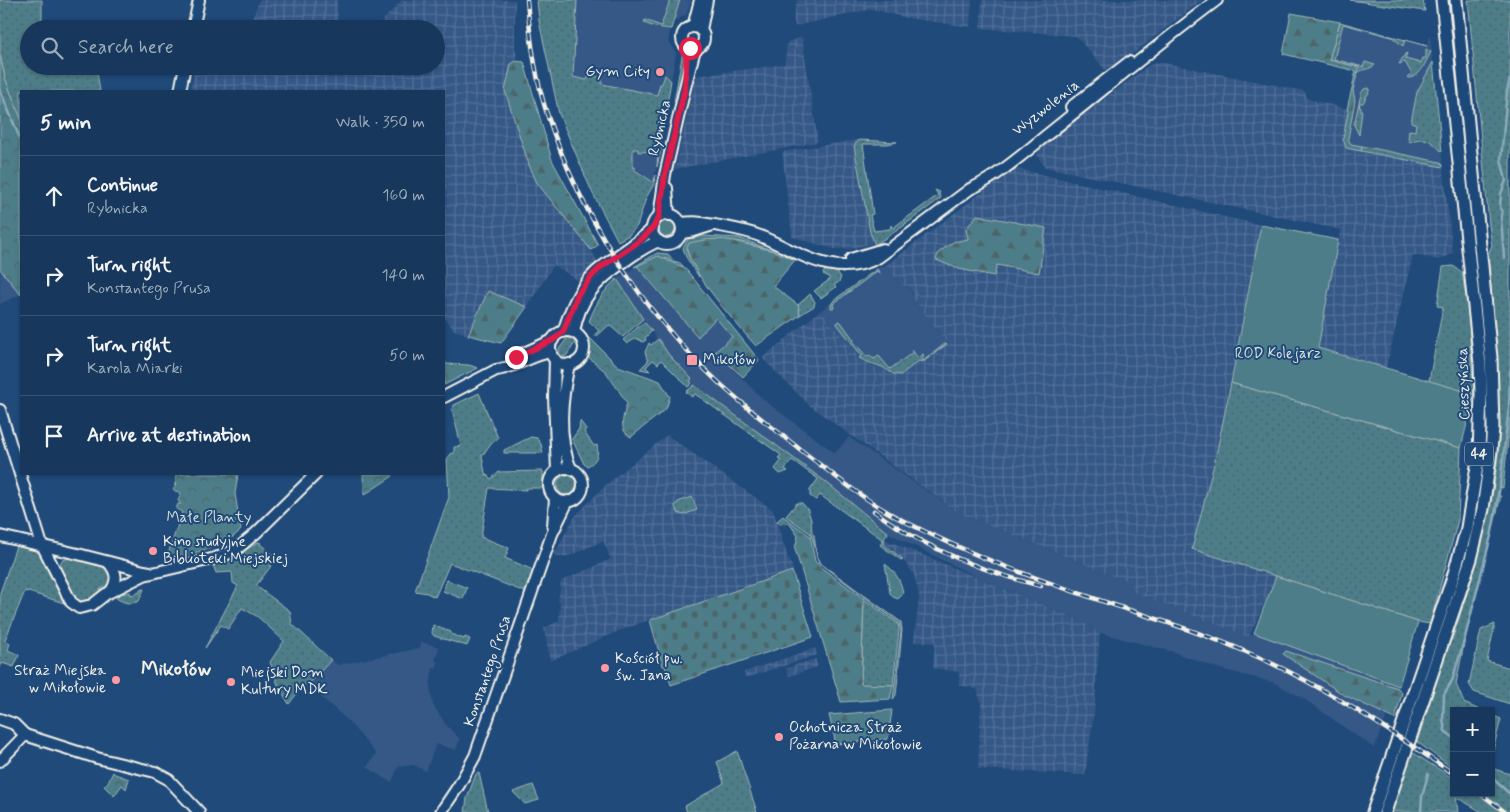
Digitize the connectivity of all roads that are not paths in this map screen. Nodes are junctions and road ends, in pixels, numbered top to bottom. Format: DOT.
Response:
graph roads {
  1 [pos="199,0"];
  2 [pos="700,0"];
  3 [pos="707,0"];
  4 [pos="1217,0"];
  5 [pos="1442,0"];
  6 [pos="1456,0"];
  7 [pos="195,20"];
  8 [pos="696,28"];
  9 [pos="691,48"];
  10 [pos="183,75"];
  11 [pos="180,90"];
  12 [pos="664,216"];
  13 [pos="653,228"];
  14 [pos="681,228"];
  15 [pos="659,241"];
  16 [pos="563,332"];
  17 [pos="574,332"];
  18 [pos="553,340"];
  19 [pos="553,355"];
  20 [pos="568,364"];
  21 [pos="496,370"];
  22 [pos="445,396"];
  23 [pos="0,410"];
  24 [pos="570,469"];
  25 [pos="557,471"];
  26 [pos="20,474"];
  27 [pos="20,475"];
  28 [pos="315,475"];
  29 [pos="555,498"];
  30 [pos="568,501"];
  31 [pos="552,534"];
  32 [pos="0,536"];
  33 [pos="42,545"];
  34 [pos="69,552"];
  35 [pos="107,562"];
  36 [pos="156,572"];
  37 [pos="56,575"];
  38 [pos="110,592"];
  39 [pos="0,719"];
  40 [pos="24,736"];
  41 [pos="0,760"];
  42 [pos="199,812"];
  43 [pos="441,812"];
  44 [pos="1373,812"];
  45 [pos="1386,812"];
  1 -- 7 [label="street"];
  2 -- 8 [label="street"];
  3 -- 8 [label="street"];
  4 -- 14 [label="street, Wyzwolenia"];
  5 -- 44 [label="main road, Cieszyńska / 44"];
  6 -- 45 [label="main road, Cieszyńska / 44"];
  8 -- 9 [label="street"];
  8 -- 9 [label="street"];
  9 -- 12 [label="street, Rybnicka"];
  10 -- 11 [label="street"];
  12 -- 13 [label="street"];
  12 -- 14 [label="street"];
  13 -- 15 [label="street"];
  13 -- 16 [label="street"];
  14 -- 15 [label="street"];
  15 -- 17 [label="street"];
  16 -- 17 [label="street"];
  16 -- 18 [label="street"];
  17 -- 20 [label="street"];
  18 -- 19 [label="street"];
  18 -- 21 [label="street"];
  19 -- 20 [label="street"];
  19 -- 21 [label="street"];
  19 -- 25 [label="street"];
  20 -- 24 [label="street"];
  21 -- 22 [label="street"];
  23 -- 26 [label="street"];
  24 -- 25 [label="street"];
  24 -- 30 [label="street"];
  25 -- 29 [label="street"];
  27 -- 33 [label="street"];
  28 -- 36 [label="street"];
  29 -- 30 [label="street"];
  29 -- 31 [label="street, Konstantego Prusa"];
  30 -- 31 [label="street, Konstantego Prusa"];
  31 -- 43 [label="street, Konstantego Prusa"];
  32 -- 33 [label="street"];
  33 -- 34 [label="street"];
  33 -- 37 [label="street"];
  34 -- 35 [label="street"];
  34 -- 37 [label="street"];
  35 -- 36 [label="street"];
  35 -- 38 [label="street"];
  36 -- 38 [label="street"];
  37 -- 38 [label="street"];
  39 -- 40 [label="street"];
  40 -- 41 [label="street"];
  40 -- 42 [label="street"];
}
